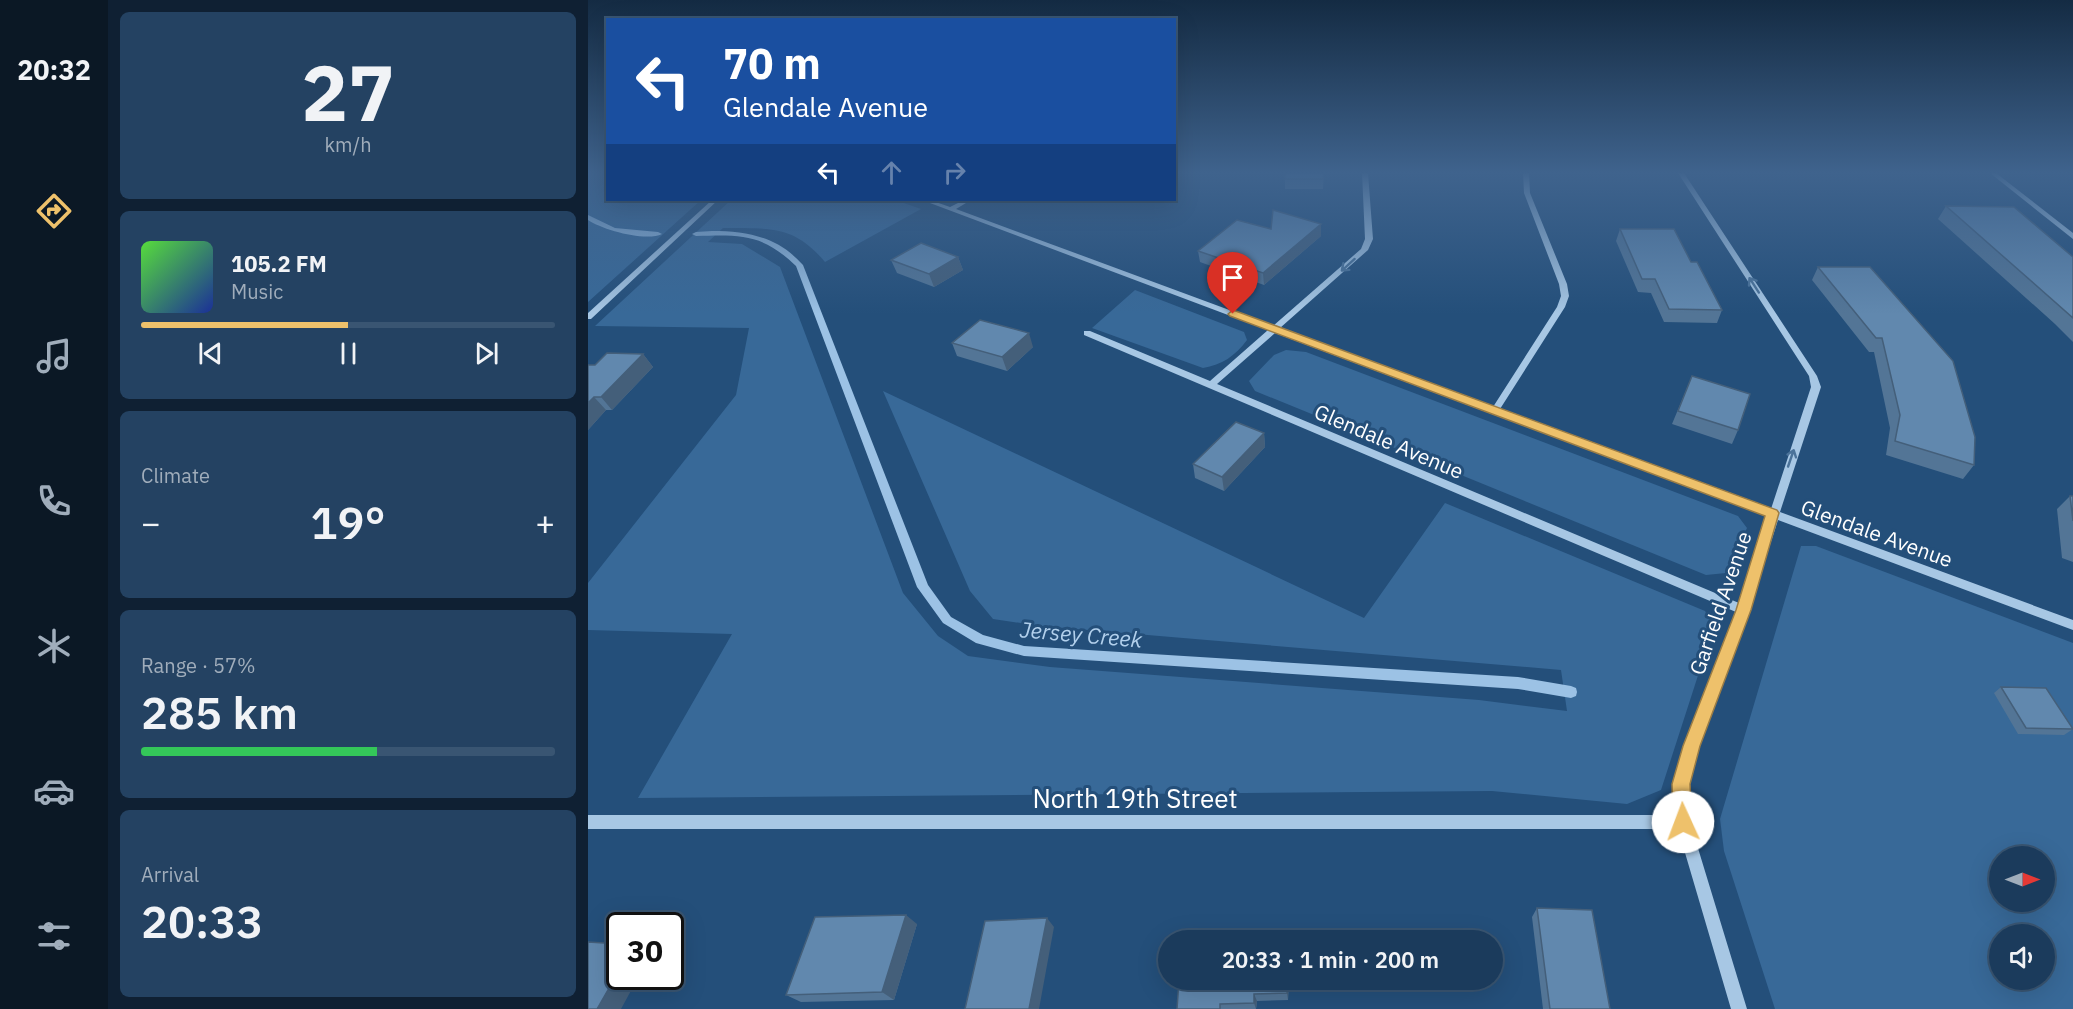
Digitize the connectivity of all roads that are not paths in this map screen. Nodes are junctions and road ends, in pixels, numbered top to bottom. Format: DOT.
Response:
graph roads {
  1 [pos="693,220"];
  2 [pos="981,220"];
  3 [pos="1368,220"];
  4 [pos="1538,220"];
  5 [pos="1713,220"];
  6 [pos="2052,220"];
  7 [pos="2073,237"];
  8 [pos="588,317"];
  9 [pos="1277,330"];
  10 [pos="1087,333"];
  11 [pos="1211,385"];
  12 [pos="1496,409"];
  13 [pos="1773,513"];
  14 [pos="1743,610"];
  15 [pos="2073,625"];
  16 [pos="588,822"];
  17 [pos="1683,822"];
  18 [pos="1739,1009"];
  1 -- 8 [label="street"];
  2 -- 9 [label="street, Glendale Avenue"];
  3 -- 9 [label="street, one-way"];
  4 -- 12 [label="street"];
  13 -- 5 [label="street, Garfield Avenue, one-way"];
  6 -- 7 [label="street"];
  9 -- 11 [label="street"];
  9 -- 12 [label="street, Glendale Avenue"];
  10 -- 11 [label="street, Glendale Avenue"];
  11 -- 14 [label="street, Glendale Avenue"];
  12 -- 13 [label="street, Glendale Avenue"];
  13 -- 14 [label="street, Garfield Avenue"];
  13 -- 15 [label="street, Glendale Avenue"];
  14 -- 17 [label="street, Garfield Avenue"];
  16 -- 17 [label="street, North 19th Street"];
  17 -- 18 [label="street, Garfield Avenue"];
}
